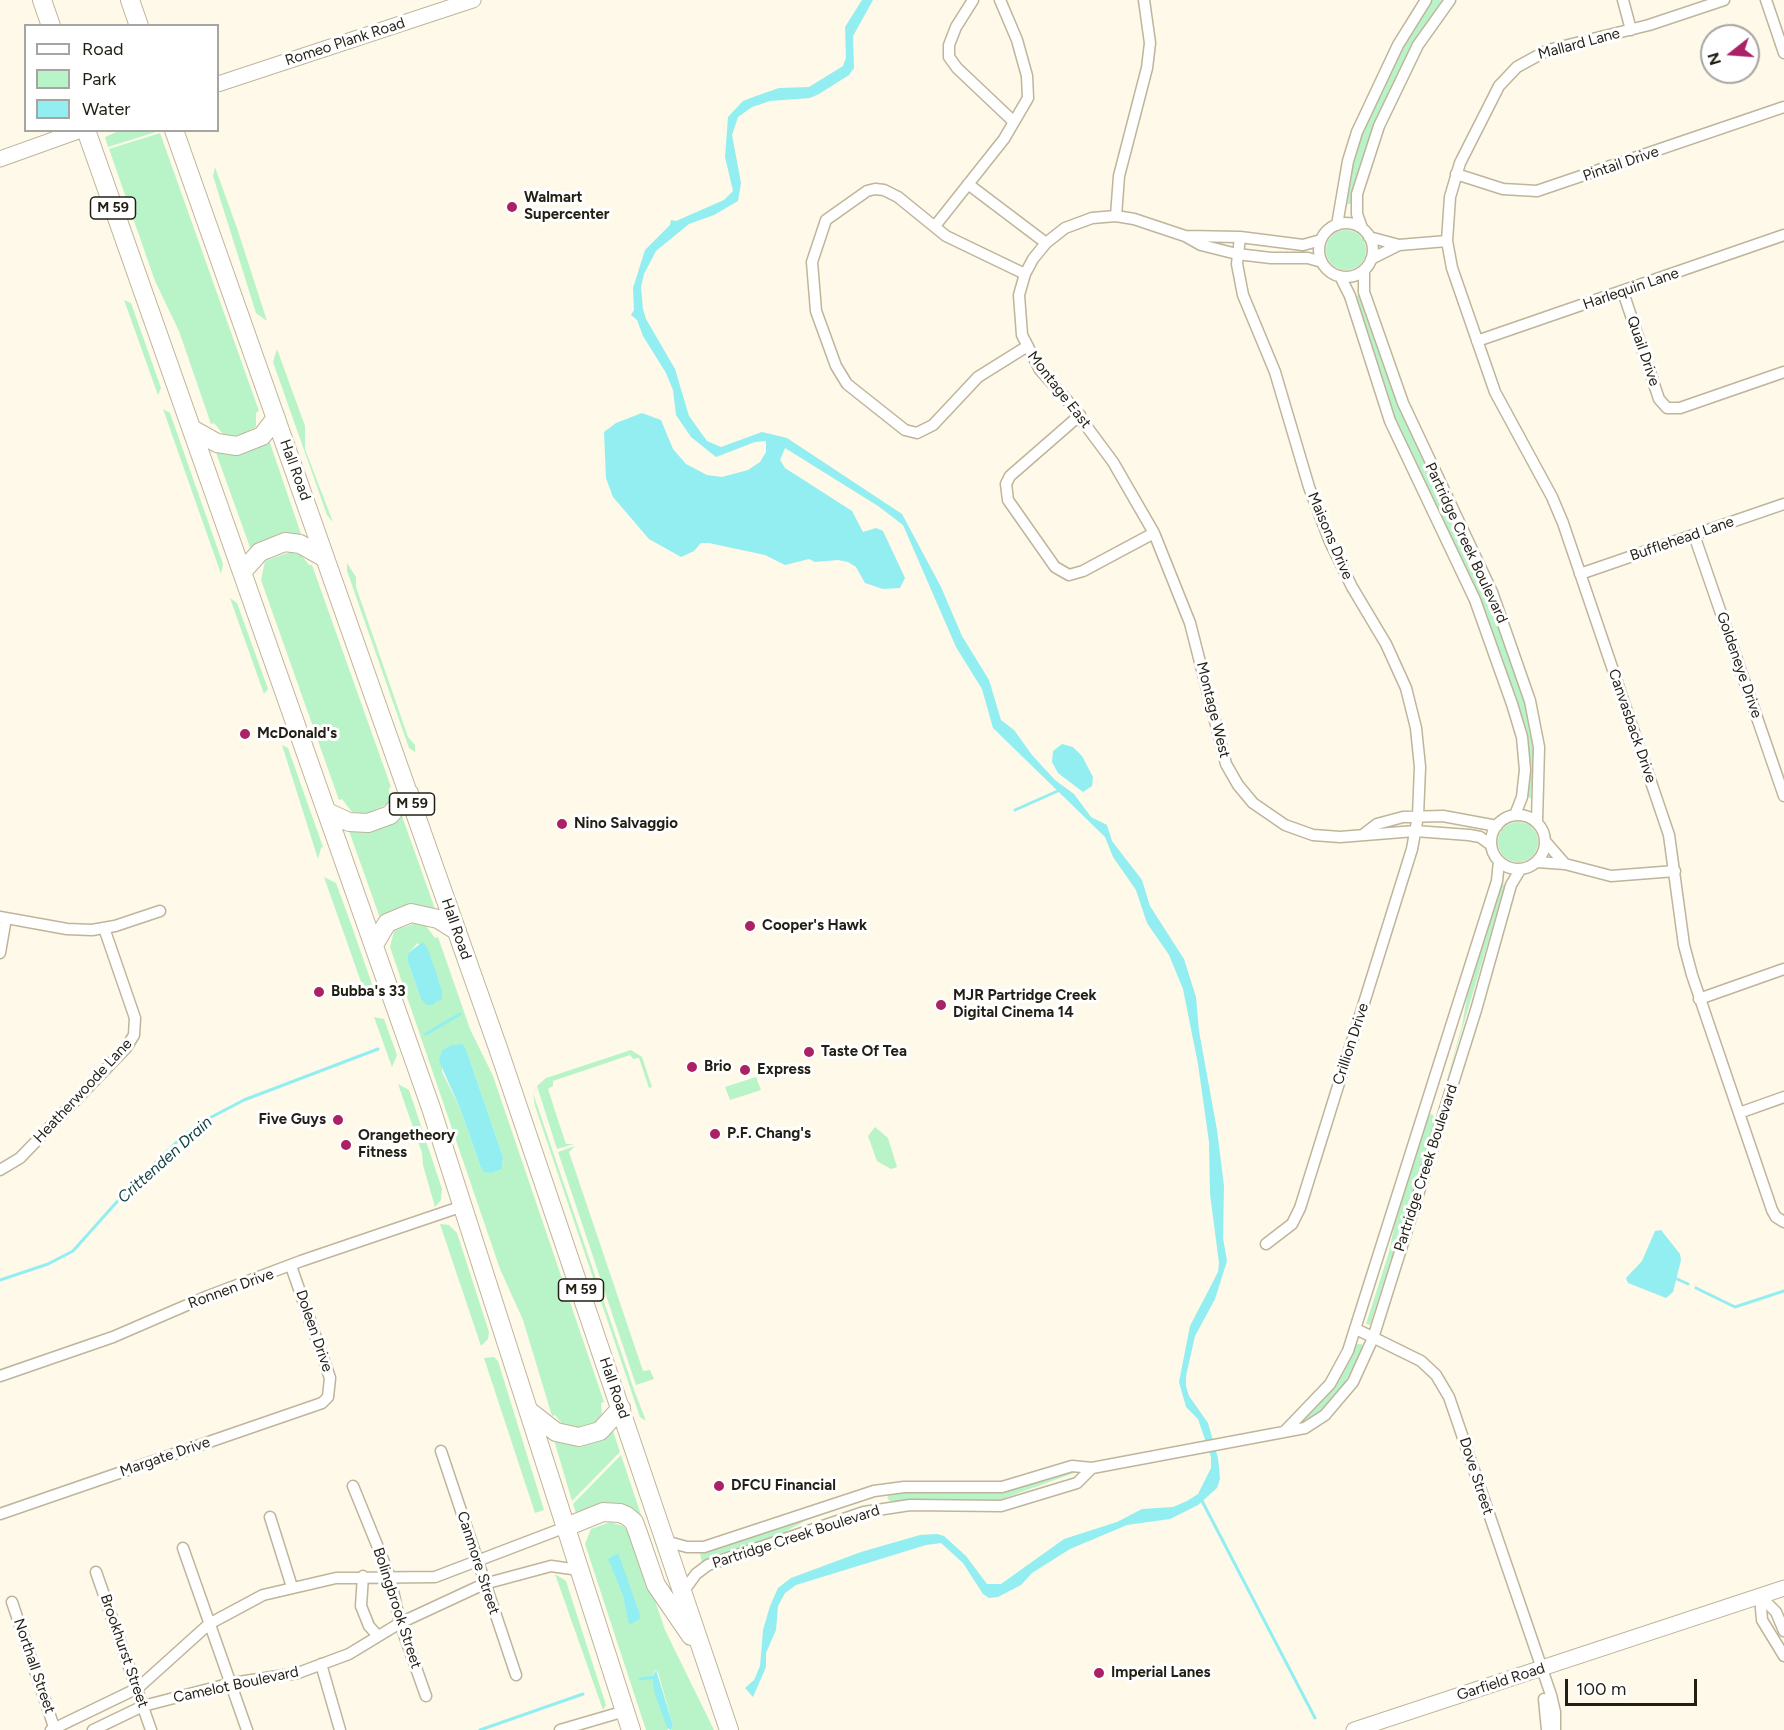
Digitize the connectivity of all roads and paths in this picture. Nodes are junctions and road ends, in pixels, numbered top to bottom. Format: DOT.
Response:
graph roads {
  1 [pos="42,0"];
  2 [pos="130,0"];
  3 [pos="473,0"];
  4 [pos="973,0"];
  5 [pos="1000,0"];
  6 [pos="1144,0"];
  7 [pos="1426,0"];
  8 [pos="1450,0"];
  9 [pos="1623,0"];
  10 [pos="1724,0"];
  11 [pos="1766,0"];
  12 [pos="50,24"];
  13 [pos="138,24"];
  14 [pos="1631,30"];
  15 [pos="1784,52"];
  16 [pos="219,84"];
  17 [pos="1784,107"];
  18 [pos="1014,122"];
  19 [pos="75,132"];
  20 [pos="87,132"];
  21 [pos="175,132"];
  22 [pos="0,159"];
  23 [pos="1456,174"];
  24 [pos="968,184"];
  25 [pos="1116,216"];
  26 [pos="1337,225"];
  27 [pos="935,226"];
  28 [pos="1365,232"];
  29 [pos="1185,236"];
  30 [pos="1784,236"];
  31 [pos="1240,237"];
  32 [pos="1321,240"];
  33 [pos="1448,241"];
  34 [pos="1046,243"];
  35 [pos="1399,245"];
  36 [pos="1238,254"];
  37 [pos="1371,259"];
  38 [pos="1322,262"];
  39 [pos="1364,270"];
  40 [pos="1025,274"];
  41 [pos="1340,276"];
  42 [pos="1623,292"];
  43 [pos="1477,341"];
  44 [pos="1026,348"];
  45 [pos="1784,372"];
  46 [pos="1080,415"];
  47 [pos="276,418"];
  48 [pos="192,429"];
  49 [pos="1784,504"];
  50 [pos="1154,533"];
  51 [pos="1694,535"];
  52 [pos="325,558"];
  53 [pos="242,572"];
  54 [pos="1580,574"];
  55 [pos="409,793"];
  56 [pos="1784,796"];
  57 [pos="327,812"];
  58 [pos="1515,815"];
  59 [pos="1418,816"];
  60 [pos="1537,822"];
  61 [pos="1497,826"];
  62 [pos="1415,831"];
  63 [pos="1364,834"];
  64 [pos="1545,841"];
  65 [pos="1491,845"];
  66 [pos="1499,861"];
  67 [pos="1537,862"];
  68 [pos="1565,864"];
  69 [pos="1520,870"];
  70 [pos="1675,871"];
  71 [pos="160,911"];
  72 [pos="3,917"];
  73 [pos="104,928"];
  74 [pos="457,931"];
  75 [pos="374,945"];
  76 [pos="0,953"];
  77 [pos="1784,969"];
  78 [pos="1700,999"];
  79 [pos="1784,1097"];
  80 [pos="1739,1113"];
  81 [pos="0,1170"];
  82 [pos="463,1206"];
  83 [pos="1783,1222"];
  84 [pos="1266,1244"];
  85 [pos="291,1266"];
  86 [pos="1356,1329"];
  87 [pos="1372,1338"];
  88 [pos="0,1376"];
  89 [pos="328,1397"];
  90 [pos="621,1408"];
  91 [pos="529,1411"];
  92 [pos="1285,1431"];
  93 [pos="441,1451"];
  94 [pos="1092,1468"];
  95 [pos="353,1486"];
  96 [pos="0,1514"];
  97 [pos="270,1517"];
  98 [pos="566,1527"];
  99 [pos="666,1541"];
  100 [pos="183,1548"];
  101 [pos="477,1563"];
  102 [pos="579,1570"];
  103 [pos="96,1572"];
  104 [pos="363,1576"];
  105 [pos="390,1577"];
  106 [pos="484,1584"];
  107 [pos="292,1587"];
  108 [pos="1784,1588"];
  109 [pos="683,1592"];
  110 [pos="1760,1596"];
  111 [pos="12,1602"];
  112 [pos="399,1623"];
  113 [pos="209,1624"];
  114 [pos="1784,1631"];
  115 [pos="378,1636"];
  116 [pos="702,1652"];
  117 [pos="1784,1656"];
  118 [pos="321,1664"];
  119 [pos="1540,1669"];
  120 [pos="516,1675"];
  121 [pos="232,1683"];
  122 [pos="138,1688"];
  123 [pos="426,1696"];
  124 [pos="143,1706"];
  125 [pos="628,1725"];
  126 [pos="587,1726"];
  127 [pos="54,1729"];
  128 [pos="93,1730"];
  129 [pos="151,1730"];
  130 [pos="247,1730"];
  131 [pos="340,1730"];
  132 [pos="560,1730"];
  133 [pos="729,1730"];
  134 [pos="1354,1730"];
  135 [pos="1547,1730"];
  136 [pos="1555,1730"];
  1 -- 12 [label="highway"];
  2 -- 13 [label="highway"];
  3 -- 16 [label="main road, Romeo Plank Road"];
  4 -- 18 [label="street"];
  5 -- 18 [label="street"];
  6 -- 25 [label="street"];
  7 -- 26 [label="street"];
  8 -- 28 [label="street"];
  9 -- 14 [label="street"];
  10 -- 14 [label="street, Mallard Lane"];
  11 -- 15 [label="street"];
  14 -- 23 [label="street, Mallard Lane"];
  17 -- 23 [label="street, Pintail Drive"];
  18 -- 24 [label="street"];
  19 -- 22 [label="main road"];
  20 -- 48 [label="highway, M 59"];
  21 -- 47 [label="highway, Hall Road / M 59"];
  23 -- 33 [label="street, Mallard Lane"];
  24 -- 27 [label="street"];
  24 -- 34 [label="street"];
  25 -- 29 [label="street, Montage East"];
  25 -- 34 [label="street, Montage East"];
  26 -- 28 [label="street"];
  26 -- 32 [label="street"];
  27 -- 40 [label="street"];
  27 -- 44 [label="street"];
  28 -- 35 [label="street"];
  28 -- 37 [label="street"];
  29 -- 31 [label="street, Montage East"];
  29 -- 36 [label="street, Montage East"];
  30 -- 42 [label="street, Harlequin Lane"];
  31 -- 32 [label="street, Montage East"];
  31 -- 36 [label="street, Maisons Drive"];
  32 -- 38 [label="street"];
  33 -- 35 [label="street"];
  33 -- 43 [label="street, Canvasback Drive"];
  34 -- 40 [label="street, Montage East"];
  35 -- 37 [label="street"];
  36 -- 38 [label="street, Montage East"];
  36 -- 59 [label="street, Maisons Drive"];
  37 -- 39 [label="street"];
  38 -- 41 [label="street"];
  39 -- 41 [label="street"];
  39 -- 60 [label="street, Partridge Creek Boulevard"];
  40 -- 44 [label="street, Montage East"];
  41 -- 58 [label="street, Partridge Creek Boulevard"];
  42 -- 43 [label="street, Harlequin Lane"];
  42 -- 45 [label="street, Quail Drive"];
  43 -- 54 [label="street, Canvasback Drive"];
  44 -- 46 [label="street, Montage East"];
  46 -- 50 [label="street, Montage East"];
  46 -- 50 [label="street"];
  47 -- 48 [label="highway"];
  47 -- 52 [label="highway, Hall Road / M 59"];
  48 -- 53 [label="highway, M 59"];
  49 -- 51 [label="street, Bufflehead Lane"];
  50 -- 63 [label="street, Montage West"];
  51 -- 54 [label="street, Bufflehead Lane"];
  51 -- 56 [label="street, Goldeneye Drive"];
  52 -- 53 [label="highway"];
  52 -- 55 [label="highway, Hall Road / M 59"];
  53 -- 57 [label="highway, M 59"];
  54 -- 70 [label="street, Canvasback Drive"];
  55 -- 57 [label="highway"];
  55 -- 74 [label="highway, Hall Road / M 59"];
  57 -- 75 [label="highway, M 59"];
  58 -- 60 [label="street"];
  58 -- 61 [label="street"];
  59 -- 61 [label="street, Montage West"];
  59 -- 62 [label="street, Maisons Drive"];
  59 -- 63 [label="street, Montage West"];
  60 -- 64 [label="street"];
  61 -- 65 [label="street"];
  62 -- 63 [label="street, Montage West"];
  62 -- 65 [label="street, Montage West"];
  62 -- 84 [label="street, Crillion Drive"];
  64 -- 67 [label="street"];
  64 -- 68 [label="street"];
  65 -- 66 [label="street"];
  66 -- 69 [label="street"];
  66 -- 86 [label="street, Partridge Creek Boulevard"];
  67 -- 68 [label="street"];
  67 -- 69 [label="street"];
  68 -- 70 [label="street"];
  69 -- 87 [label="street, Partridge Creek Boulevard"];
  70 -- 78 [label="street, Canvasback Drive"];
  71 -- 73 [label="street"];
  72 -- 73 [label="street"];
  72 -- 76 [label="street"];
  73 -- 81 [label="street, Heatherwoode Lane"];
  74 -- 75 [label="highway"];
  74 -- 90 [label="highway, Hall Road / M 59"];
  75 -- 82 [label="highway, M 59"];
  77 -- 78 [label="street"];
  78 -- 80 [label="street, Canvasback Drive"];
  79 -- 80 [label="street"];
  80 -- 83 [label="street, Canvasback Drive"];
  82 -- 85 [label="street, Ronnen Drive"];
  82 -- 91 [label="highway, M 59"];
  85 -- 88 [label="street, Ronnen Drive"];
  85 -- 89 [label="street, Doleen Drive"];
  86 -- 87 [label="street, Dove Street"];
  86 -- 92 [label="street, Partridge Creek Boulevard"];
  87 -- 92 [label="street, Partridge Creek Boulevard"];
  87 -- 119 [label="street, Dove Street"];
  89 -- 96 [label="street, Margate Drive"];
  90 -- 91 [label="highway"];
  90 -- 99 [label="highway, Hall Road / M 59"];
  91 -- 98 [label="highway, M 59"];
  92 -- 94 [label="street, Partridge Creek Boulevard"];
  93 -- 101 [label="street, Canmore Street"];
  94 -- 99 [label="street, Partridge Creek Boulevard"];
  94 -- 109 [label="street, Partridge Creek Boulevard"];
  95 -- 105 [label="street, Bolingbrook Street"];
  97 -- 107 [label="street"];
  98 -- 101 [label="street"];
  98 -- 102 [label="highway, M 59"];
  98 -- 116 [label="highway"];
  99 -- 109 [label="highway, Hall Road / M 59"];
  100 -- 113 [label="street"];
  101 -- 105 [label="street"];
  101 -- 106 [label="street, Canmore Street"];
  102 -- 106 [label="street, Camelot Boulevard"];
  102 -- 125 [label="highway, M 59"];
  103 -- 122 [label="street, Brookhurst Street"];
  104 -- 105 [label="street"];
  104 -- 107 [label="street"];
  104 -- 115 [label="street"];
  105 -- 112 [label="street, Bolingbrook Street"];
  106 -- 112 [label="street, Camelot Boulevard"];
  106 -- 120 [label="street, Canmore Street"];
  107 -- 113 [label="street"];
  108 -- 110 [label="main road, Garfield Road"];
  109 -- 116 [label="highway, Hall Road / M 59"];
  110 -- 114 [label="street"];
  110 -- 117 [label="street"];
  110 -- 119 [label="main road, Garfield Road"];
  111 -- 127 [label="street, Northall Street"];
  112 -- 115 [label="street, Camelot Boulevard"];
  112 -- 123 [label="street, Bolingbrook Street"];
  113 -- 121 [label="street"];
  113 -- 122 [label="street"];
  115 -- 118 [label="street, Camelot Boulevard"];
  116 -- 133 [label="highway, Hall Road / M 59"];
  118 -- 121 [label="street, Camelot Boulevard"];
  118 -- 131 [label="street"];
  119 -- 134 [label="main road, Garfield Road"];
  119 -- 135 [label="street, Dove Street"];
  119 -- 136 [label="street, Dove Street"];
  121 -- 124 [label="street, Camelot Boulevard"];
  121 -- 130 [label="street"];
  122 -- 124 [label="street, Brookhurst Street"];
  122 -- 127 [label="street"];
  124 -- 128 [label="street, Camelot Boulevard"];
  124 -- 129 [label="street, Brookhurst Street"];
  125 -- 126 [label="street"];
  126 -- 132 [label="street"];
}
